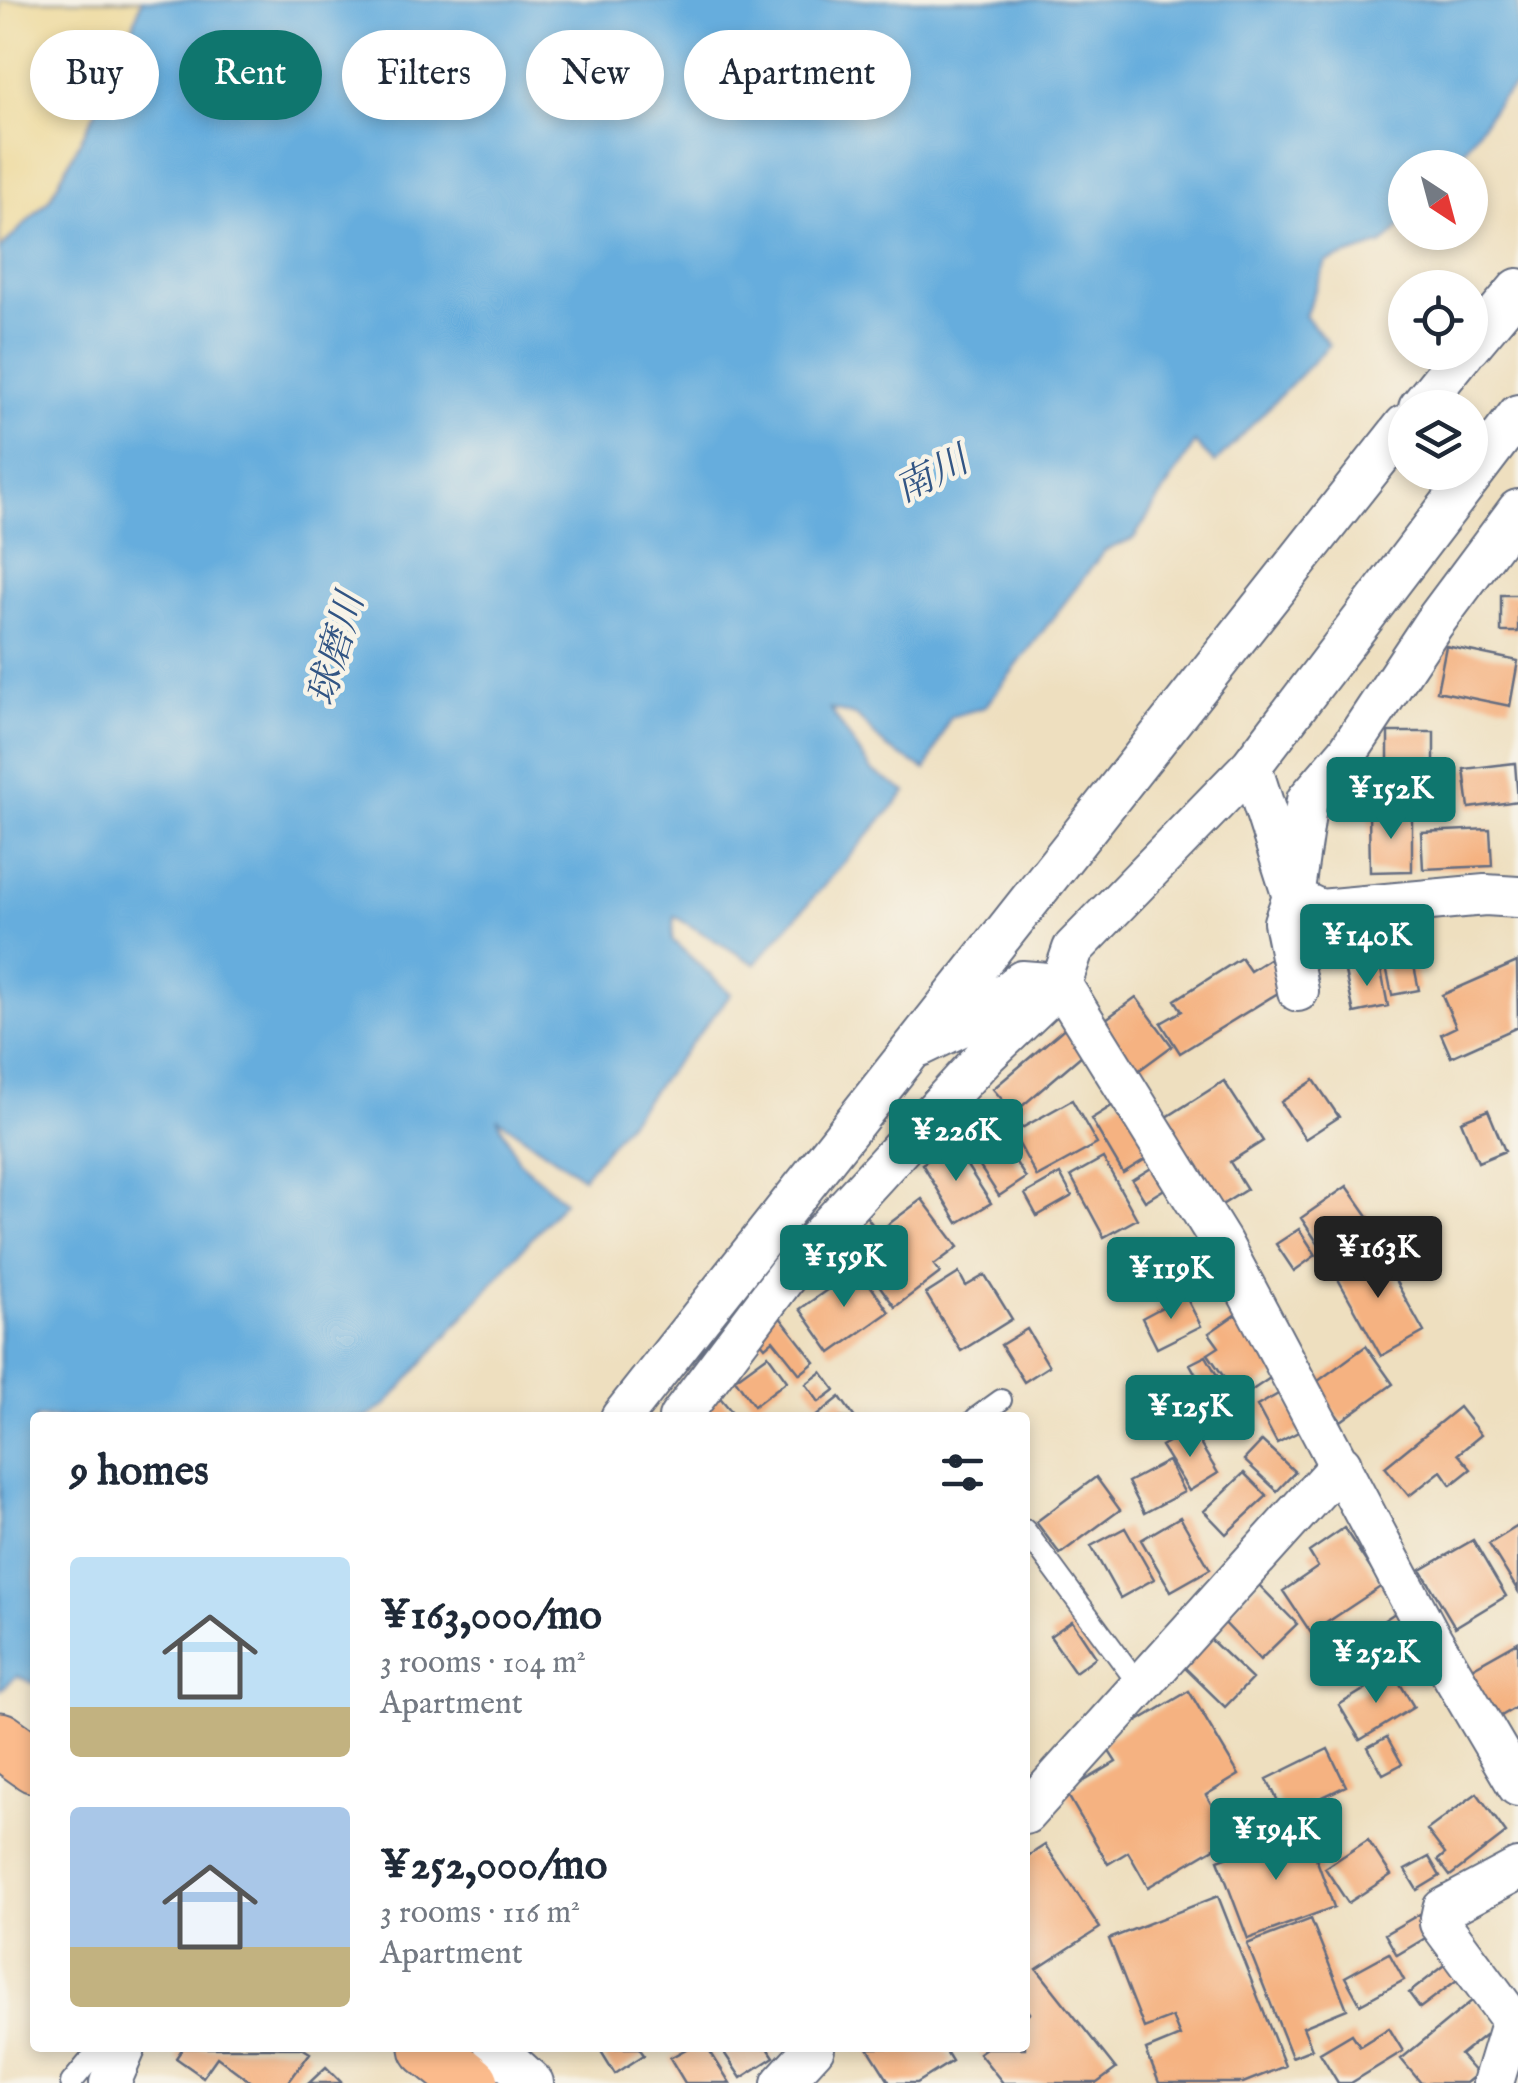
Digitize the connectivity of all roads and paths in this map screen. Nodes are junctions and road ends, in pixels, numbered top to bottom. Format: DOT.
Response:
graph roads {
  1 [pos="1518,289"];
  2 [pos="1488,325"];
  3 [pos="1450,370"];
  4 [pos="1433,390"];
  5 [pos="1518,415"];
  6 [pos="1388,447"];
  7 [pos="1518,510"];
  8 [pos="1348,752"];
  9 [pos="1256,778"];
  10 [pos="1293,897"];
  11 [pos="1518,897"];
  12 [pos="1061,984"];
  13 [pos="1298,991"];
  14 [pos="927,1043"];
  15 [pos="866,1188"];
  16 [pos="1001,1400"];
  17 [pos="626,1412"];
  18 [pos="684,1412"];
  19 [pos="984,1412"];
  20 [pos="1341,1464"];
  21 [pos="1030,1537"];
  22 [pos="1140,1686"];
  23 [pos="0,1740"];
  24 [pos="30,1761"];
  25 [pos="1518,1786"];
  26 [pos="1030,1808"];
  27 [pos="1518,1869"];
  28 [pos="97,2052"];
  29 [pos="124,2052"];
  30 [pos="433,2052"];
  31 [pos="499,2052"];
  32 [pos="72,2083"];
  33 [pos="110,2083"];
  34 [pos="471,2083"];
  35 [pos="533,2083"];
  36 [pos="1494,2083"];
  1 -- 2 [label="street"];
  3 -- 4 [label="street"];
  5 -- 9 [label="street"];
  6 -- 14 [label="street"];
  7 -- 8 [label="street"];
  8 -- 9 [label="street"];
  8 -- 10 [label="street"];
  9 -- 10 [label="street"];
  9 -- 12 [label="street"];
  10 -- 11 [label="street"];
  10 -- 13 [label="street"];
  12 -- 14 [label="street"];
  12 -- 15 [label="street"];
  12 -- 20 [label="street"];
  14 -- 15 [label="street"];
  14 -- 17 [label="street"];
  15 -- 18 [label="street"];
  16 -- 19 [label="lane"];
  20 -- 22 [label="street"];
  20 -- 25 [label="street"];
  21 -- 22 [label="lane"];
  22 -- 26 [label="street"];
  23 -- 24 [label="main road"];
  27 -- 36 [label="street"];
  28 -- 32 [label="lane"];
  29 -- 33 [label="street"];
  30 -- 34 [label="main road"];
  31 -- 35 [label="street"];
}
